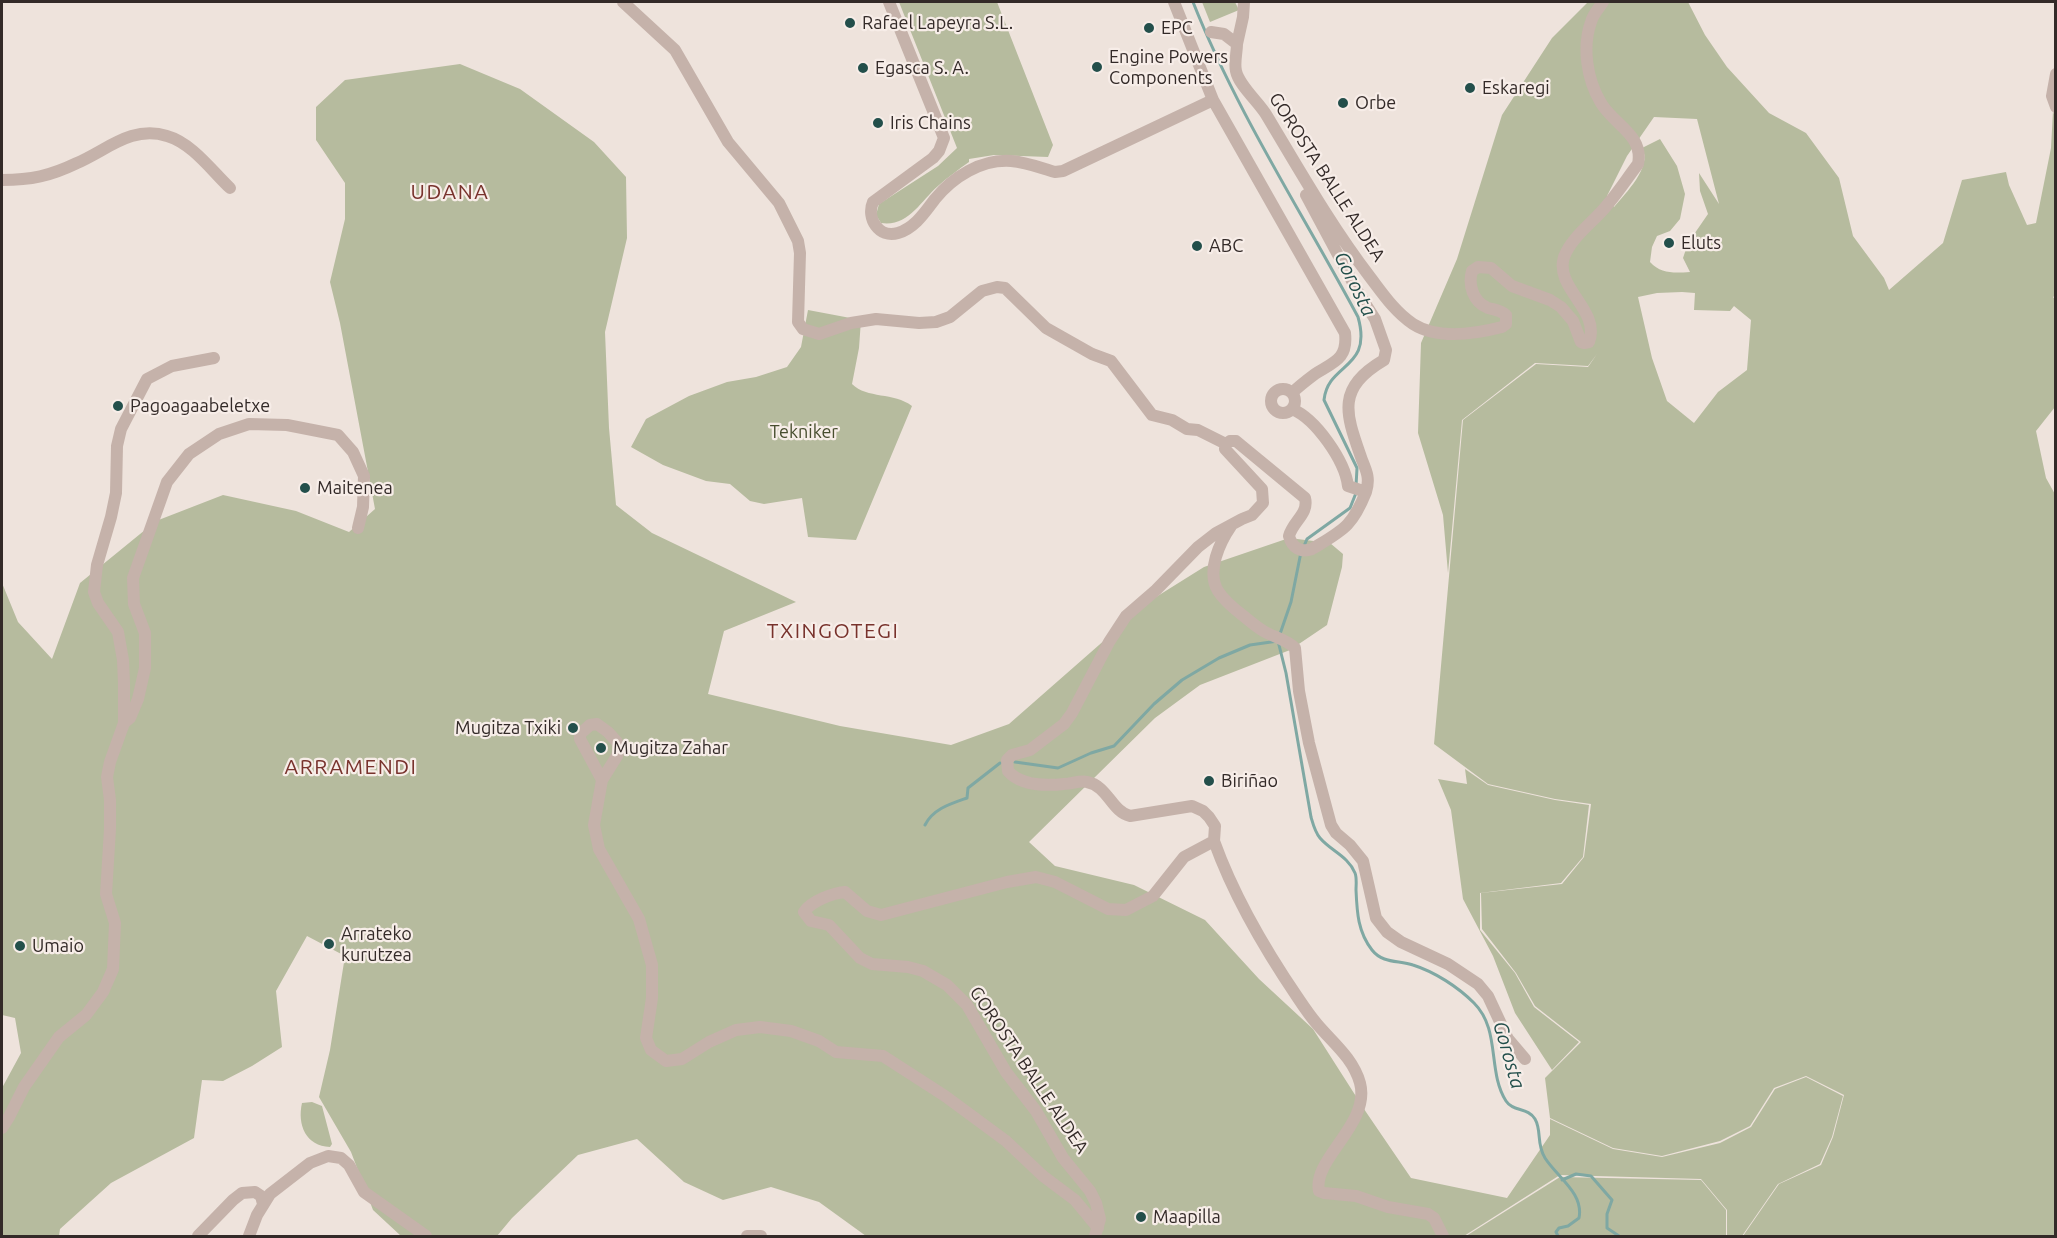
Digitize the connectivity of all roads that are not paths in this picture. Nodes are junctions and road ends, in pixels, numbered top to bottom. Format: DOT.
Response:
graph roads {
  1 [pos="623,2"];
  2 [pos="889,2"];
  3 [pos="1174,2"];
  4 [pos="1244,2"];
  5 [pos="1603,2"];
  6 [pos="1212,32"];
  7 [pos="1237,44"];
  8 [pos="2055,74"];
  9 [pos="1213,100"];
  10 [pos="2055,107"];
  11 [pos="1300,174"];
  12 [pos="2,180"];
  13 [pos="230,188"];
  14 [pos="214,358"];
  15 [pos="1292,393"];
  16 [pos="1292,409"];
  17 [pos="1226,444"];
  18 [pos="1360,490"];
  19 [pos="1232,525"];
  20 [pos="358,528"];
  21 [pos="124,723"];
  22 [pos="602,780"];
  23 [pos="1214,841"];
  24 [pos="1525,1059"];
  25 [pos="2,1128"];
  26 [pos="262,1200"];
  27 [pos="1097,1232"];
  28 [pos="198,1236"];
  29 [pos="249,1236"];
  30 [pos="426,1236"];
  31 [pos="747,1236"];
  32 [pos="761,1236"];
  33 [pos="1443,1236"];
  1 -- 17 [label="street"];
  2 -- 9 [label="street"];
  3 -- 9 [label="street"];
  4 -- 7 [label="street, GOROSTA BALLE ALDEA"];
  5 -- 11 [label="street, GOROSTA BALLE ALDEA"];
  6 -- 7 [label="street"];
  7 -- 11 [label="street, GOROSTA BALLE ALDEA"];
  8 -- 10 [label="street"];
  9 -- 15 [label="street"];
  11 -- 18 [label="street"];
  12 -- 13 [label="street"];
  14 -- 21 [label="street"];
  15 -- 16 [label="street"];
  15 -- 16 [label="street"];
  16 -- 18 [label="street"];
  17 -- 18 [label="street"];
  17 -- 19 [label="street"];
  19 -- 23 [label="street"];
  19 -- 24 [label="street"];
  20 -- 21 [label="street"];
  21 -- 25 [label="street"];
  22 -- 27 [label="street, GOROSTA BALLE ALDEA"];
  23 -- 27 [label="street, GOROSTA BALLE ALDEA"];
  23 -- 33 [label="street"];
  26 -- 28 [label="street"];
  26 -- 29 [label="street"];
  26 -- 30 [label="street"];
  31 -- 32 [label="street"];
}
